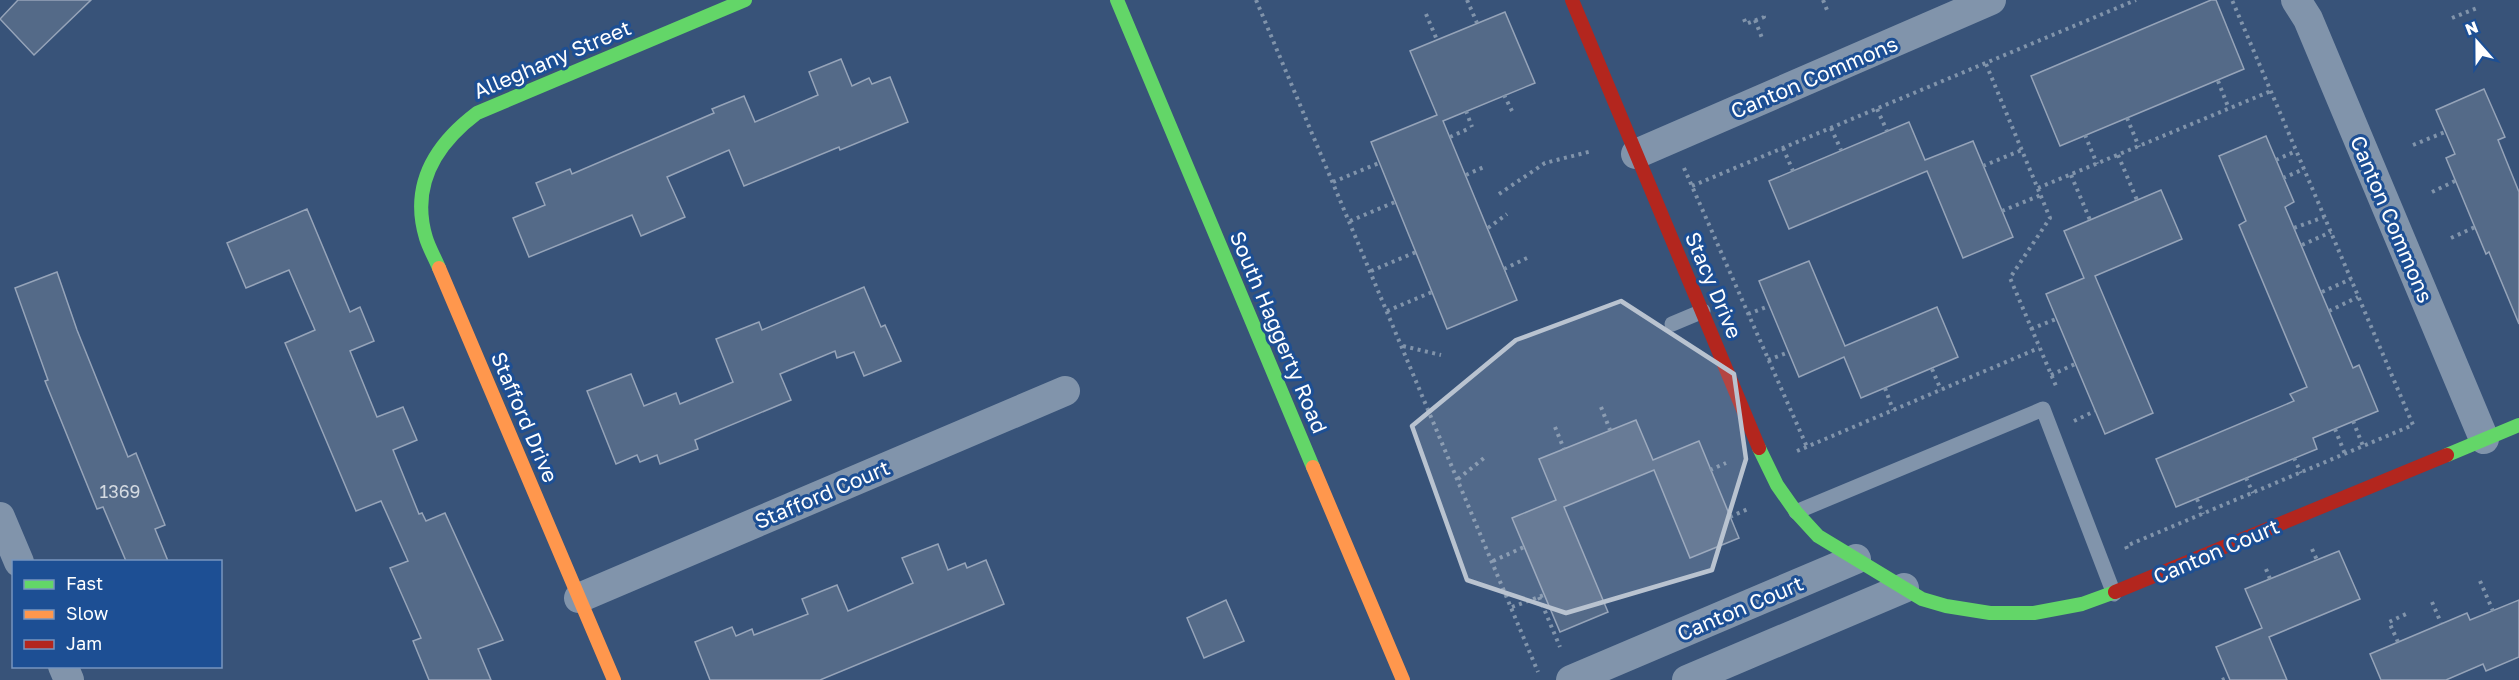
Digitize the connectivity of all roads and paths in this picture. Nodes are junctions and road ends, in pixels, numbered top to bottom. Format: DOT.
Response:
graph roads {
  1 [pos="745,0"];
  2 [pos="1117,0"];
  3 [pos="1256,0"];
  4 [pos="1467,0"];
  5 [pos="1572,0"];
  6 [pos="1823,0"];
  7 [pos="1992,0"];
  8 [pos="2136,0"];
  9 [pos="2232,0"];
  10 [pos="2296,0"];
  11 [pos="2477,8"];
  12 [pos="1827,10"];
  13 [pos="1762,12"];
  14 [pos="1426,14"];
  15 [pos="2452,18"];
  16 [pos="1744,19"];
  17 [pos="1755,20"];
  18 [pos="1477,23"];
  19 [pos="1762,38"];
  20 [pos="1437,40"];
  21 [pos="1986,64"];
  22 [pos="2218,81"];
  23 [pos="2271,92"];
  24 [pos="1504,95"];
  25 [pos="1877,109"];
  26 [pos="2229,109"];
  27 [pos="1466,111"];
  28 [pos="1512,111"];
  29 [pos="2127,118"];
  30 [pos="1831,128"];
  31 [pos="1887,131"];
  32 [pos="2445,132"];
  33 [pos="2085,135"];
  34 [pos="1450,137"];
  35 [pos="2412,145"];
  36 [pos="2139,147"];
  37 [pos="1783,148"];
  38 [pos="1841,150"];
  39 [pos="2022,150"];
  40 [pos="1592,151"];
  41 [pos="2296,151"];
  42 [pos="1636,154"];
  43 [pos="2118,155"];
  44 [pos="2276,160"];
  45 [pos="1379,163"];
  46 [pos="2097,164"];
  47 [pos="1682,165"];
  48 [pos="1486,166"];
  49 [pos="1983,166"];
  50 [pos="429,167"];
  51 [pos="2304,169"];
  52 [pos="1793,171"];
  53 [pos="1466,175"];
  54 [pos="2071,175"];
  55 [pos="2283,178"];
  56 [pos="2455,181"];
  57 [pos="1333,182"];
  58 [pos="1692,186"];
  59 [pos="2038,189"];
  60 [pos="2432,192"];
  61 [pos="1499,194"];
  62 [pos="2041,195"];
  63 [pos="2136,200"];
  64 [pos="1395,202"];
  65 [pos="2002,212"];
  66 [pos="1507,214"];
  67 [pos="2324,217"];
  68 [pos="2090,220"];
  69 [pos="1350,221"];
  70 [pos="2475,227"];
  71 [pos="1488,228"];
  72 [pos="2294,228"];
  73 [pos="2331,232"];
  74 [pos="2451,238"];
  75 [pos="2302,245"];
  76 [pos="1416,252"];
  77 [pos="1527,258"];
  78 [pos="1504,268"];
  79 [pos="1371,271"];
  80 [pos="2351,279"];
  81 [pos="1432,292"];
  82 [pos="2322,292"];
  83 [pos="2358,297"];
  84 [pos="1769,306"];
  85 [pos="2329,310"];
  86 [pos="1387,311"];
  87 [pos="1702,311"];
  88 [pos="1748,314"];
  89 [pos="2056,319"];
  90 [pos="1672,324"];
  91 [pos="2031,328"];
  92 [pos="1402,346"];
  93 [pos="2039,348"];
  94 [pos="1789,352"];
  95 [pos="1441,355"];
  96 [pos="1768,360"];
  97 [pos="2075,364"];
  98 [pos="1932,369"];
  99 [pos="2051,375"];
  100 [pos="1885,388"];
  101 [pos="1941,390"];
  102 [pos="1065,392"];
  103 [pos="2059,394"];
  104 [pos="1601,407"];
  105 [pos="1893,410"];
  106 [pos="2095,411"];
  107 [pos="2353,421"];
  108 [pos="2519,425"];
  109 [pos="1555,427"];
  110 [pos="2335,429"];
  111 [pos="1610,430"];
  112 [pos="2074,430"];
  113 [pos="2484,439"];
  114 [pos="2363,446"];
  115 [pos="1807,447"];
  116 [pos="1564,449"];
  117 [pos="1792,454"];
  118 [pos="2345,454"];
  119 [pos="1484,458"];
  120 [pos="2294,458"];
  121 [pos="1730,461"];
  122 [pos="1710,470"];
  123 [pos="2301,473"];
  124 [pos="2246,478"];
  125 [pos="1458,479"];
  126 [pos="2253,493"];
  127 [pos="2197,499"];
  128 [pos="1750,508"];
  129 [pos="1796,512"];
  130 [pos="2204,514"];
  131 [pos="1730,516"];
  132 [pos="0,517"];
  133 [pos="1524,547"];
  134 [pos="2130,554"];
  135 [pos="1856,559"];
  136 [pos="19,560"];
  137 [pos="1493,561"];
  138 [pos="2480,582"];
  139 [pos="1904,588"];
  140 [pos="2114,594"];
  141 [pos="579,598"];
  142 [pos="2432,602"];
  143 [pos="1512,607"];
  144 [pos="2493,611"];
  145 [pos="2406,614"];
  146 [pos="2442,623"];
  147 [pos="2397,642"];
  148 [pos="1560,648"];
  149 [pos="1538,673"];
  150 [pos="1608,673"];
  151 [pos="2229,677"];
  152 [pos="614,680"];
  153 [pos="1403,680"];
  154 [pos="1571,680"];
  155 [pos="1687,680"];
  156 [pos="2222,680"];
  1 -- 50 [label="street, Alleghany Street"];
  2 -- 153 [label="street, South Haggerty Road"];
  3 -- 57 [label="path"];
  4 -- 18 [label="path"];
  5 -- 42 [label="street, Stacy Drive"];
  6 -- 12 [label="path"];
  7 -- 42 [label="street, Canton Commons"];
  8 -- 21 [label="path"];
  9 -- 23 [label="path"];
  10 -- 113 [label="street, Canton Commons"];
  11 -- 15 [label="path"];
  13 -- 17 [label="path"];
  14 -- 20 [label="path"];
  16 -- 17 [label="path"];
  17 -- 19 [label="path"];
  21 -- 25 [label="path"];
  21 -- 39 [label="path"];
  22 -- 26 [label="path"];
  23 -- 26 [label="path"];
  23 -- 41 [label="path"];
  24 -- 28 [label="path"];
  25 -- 30 [label="path"];
  25 -- 31 [label="path"];
  26 -- 36 [label="path"];
  27 -- 34 [label="path"];
  29 -- 36 [label="path"];
  30 -- 37 [label="path"];
  30 -- 38 [label="path"];
  32 -- 35 [label="path"];
  33 -- 46 [label="path"];
  36 -- 43 [label="path"];
  37 -- 52 [label="path"];
  37 -- 58 [label="path"];
  39 -- 49 [label="path"];
  39 -- 59 [label="path"];
  40 -- 61 [label="path"];
  41 -- 44 [label="path"];
  41 -- 51 [label="path"];
  42 -- 87 [label="street, Stacy Drive"];
  43 -- 46 [label="path"];
  43 -- 63 [label="path"];
  45 -- 57 [label="path"];
  46 -- 54 [label="path"];
  47 -- 58 [label="path"];
  48 -- 53 [label="path"];
  50 -- 141 [label="street, Stafford Drive"];
  51 -- 55 [label="path"];
  51 -- 67 [label="path"];
  54 -- 59 [label="path"];
  54 -- 68 [label="path"];
  56 -- 60 [label="path"];
  57 -- 69 [label="path"];
  58 -- 88 [label="path"];
  59 -- 62 [label="path"];
  62 -- 65 [label="path"];
  62 -- 91 [label="path"];
  64 -- 69 [label="path"];
  66 -- 71 [label="path"];
  67 -- 72 [label="path"];
  67 -- 73 [label="path"];
  69 -- 79 [label="path"];
  70 -- 74 [label="path"];
  73 -- 75 [label="path"];
  73 -- 80 [label="path"];
  76 -- 79 [label="path"];
  77 -- 78 [label="path"];
  79 -- 86 [label="path"];
  80 -- 82 [label="path"];
  80 -- 83 [label="path"];
  81 -- 86 [label="path"];
  83 -- 85 [label="path"];
  83 -- 114 [label="path"];
  84 -- 88 [label="path"];
  86 -- 92 [label="path"];
  87 -- 90 [label="lane"];
  87 -- 129 [label="street, Stacy Drive"];
  88 -- 96 [label="path"];
  89 -- 91 [label="path"];
  91 -- 93 [label="path"];
  92 -- 95 [label="path"];
  92 -- 125 [label="path"];
  93 -- 99 [label="path"];
  93 -- 101 [label="path"];
  94 -- 96 [label="path"];
  96 -- 115 [label="path"];
  97 -- 99 [label="path"];
  98 -- 101 [label="path"];
  99 -- 103 [label="path"];
  100 -- 105 [label="path"];
  101 -- 105 [label="path"];
  102 -- 141 [label="street, Stafford Court"];
  104 -- 111 [label="path"];
  105 -- 115 [label="path"];
  106 -- 112 [label="path"];
  107 -- 114 [label="path"];
  108 -- 113 [label="street, Canton Court"];
  109 -- 116 [label="path"];
  110 -- 118 [label="path"];
  113 -- 140 [label="street, Canton Court"];
  114 -- 118 [label="path"];
  115 -- 117 [label="path"];
  118 -- 123 [label="path"];
  119 -- 125 [label="path"];
  120 -- 123 [label="path"];
  121 -- 122 [label="path"];
  123 -- 126 [label="path"];
  124 -- 126 [label="path"];
  125 -- 137 [label="path"];
  126 -- 130 [label="path"];
  127 -- 130 [label="path"];
  128 -- 131 [label="path"];
  129 -- 135 [label="street, Stacy Drive"];
  129 -- 140 [label="lane"];
  130 -- 134 [label="path"];
  132 -- 136 [label="street"];
  133 -- 137 [label="path"];
  135 -- 139 [label="street, Canton Court"];
  135 -- 150 [label="street, Canton Court"];
  137 -- 143 [label="path"];
  138 -- 144 [label="path"];
  139 -- 140 [label="street, Canton Court"];
  139 -- 155 [label="street"];
  141 -- 152 [label="street, Stafford Drive"];
  142 -- 146 [label="path"];
  143 -- 148 [label="path"];
  143 -- 149 [label="path"];
  145 -- 147 [label="path"];
  150 -- 154 [label="street, Canton Court"];
  151 -- 156 [label="path"];
}
